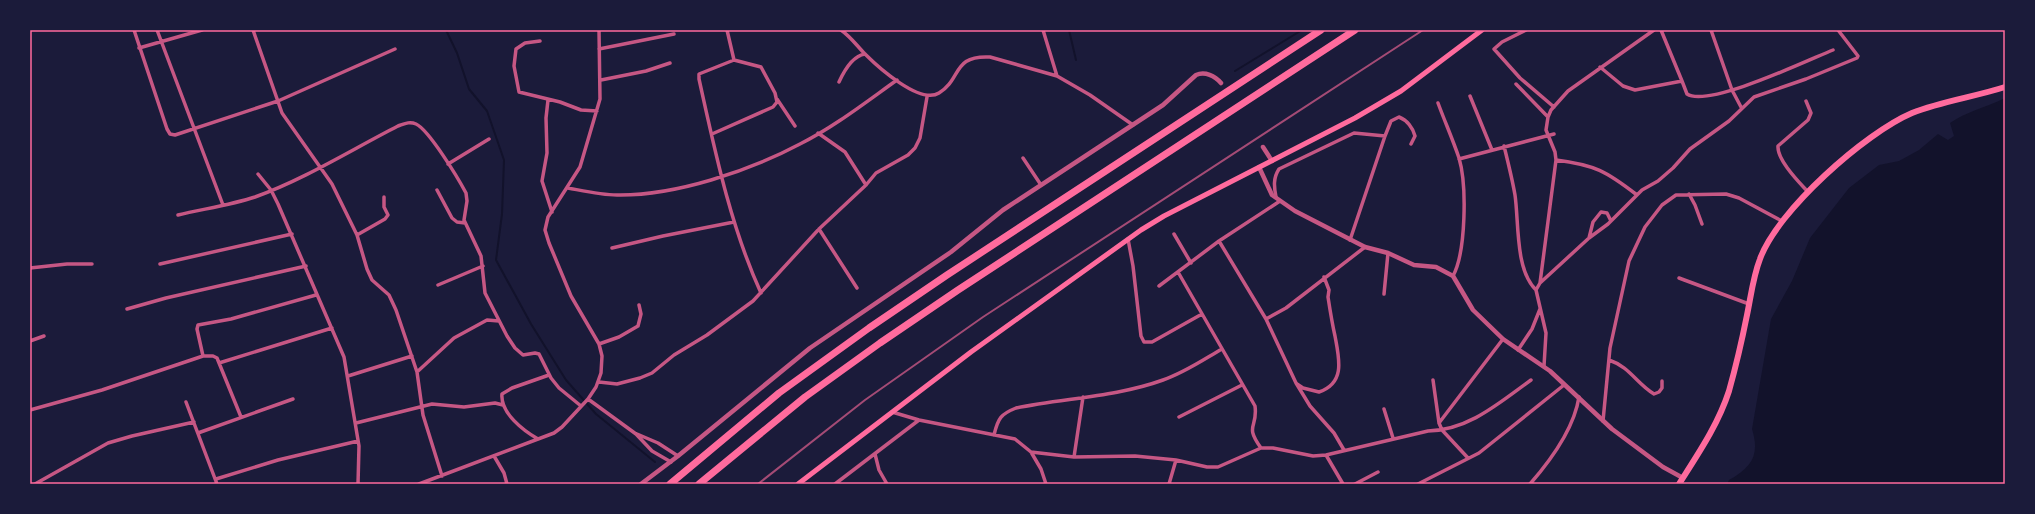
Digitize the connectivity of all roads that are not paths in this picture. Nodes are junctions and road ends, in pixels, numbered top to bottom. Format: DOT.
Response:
graph roads {
  1 [pos="134,30"];
  2 [pos="157,30"];
  3 [pos="200,30"];
  4 [pos="253,30"];
  5 [pos="599,30"];
  6 [pos="727,30"];
  7 [pos="842,30"];
  8 [pos="1043,30"];
  9 [pos="1321,30"];
  10 [pos="1355,30"];
  11 [pos="1482,30"];
  12 [pos="1526,30"];
  13 [pos="1654,30"];
  14 [pos="1661,30"];
  15 [pos="1711,30"];
  16 [pos="1838,30"];
  17 [pos="674,34"];
  18 [pos="540,41"];
  19 [pos="160,42"];
  20 [pos="140,48"];
  21 [pos="395,49"];
  22 [pos="599,49"];
  23 [pos="1833,50"];
  24 [pos="865,54"];
  25 [pos="734,60"];
  26 [pos="670,63"];
  27 [pos="1600,67"];
  28 [pos="1056,76"];
  29 [pos="601,80"];
  30 [pos="897,80"];
  31 [pos="1682,81"];
  32 [pos="839,82"];
  33 [pos="1221,83"];
  34 [pos="1516,84"];
  35 [pos="2005,87"];
  36 [pos="1732,90"];
  37 [pos="1470,96"];
  38 [pos="927,97"];
  39 [pos="777,99"];
  40 [pos="548,100"];
  41 [pos="1806,100"];
  42 [pos="278,101"];
  43 [pos="1438,104"];
  44 [pos="1554,107"];
  45 [pos="1741,107"];
  46 [pos="597,111"];
  47 [pos="1548,117"];
  48 [pos="1133,125"];
  49 [pos="795,126"];
  50 [pos="194,129"];
  51 [pos="818,133"];
  52 [pos="712,134"];
  53 [pos="1554,134"];
  54 [pos="1548,135"];
  55 [pos="1385,136"];
  56 [pos="489,138"];
  57 [pos="1411,144"];
  58 [pos="1504,146"];
  59 [pos="1263,147"];
  60 [pos="1492,150"];
  61 [pos="1023,158"];
  62 [pos="1459,159"];
  63 [pos="1556,160"];
  64 [pos="1272,161"];
  65 [pos="448,164"];
  66 [pos="319,167"];
  67 [pos="1258,168"];
  68 [pos="258,174"];
  69 [pos="721,178"];
  70 [pos="866,185"];
  71 [pos="1041,185"];
  72 [pos="568,188"];
  73 [pos="271,190"];
  74 [pos="437,190"];
  75 [pos="1808,192"];
  76 [pos="1688,194"];
  77 [pos="1637,195"];
  78 [pos="384,198"];
  79 [pos="1278,200"];
  80 [pos="223,205"];
  81 [pos="552,212"];
  82 [pos="178,215"];
  83 [pos="1611,221"];
  84 [pos="1782,221"];
  85 [pos="734,222"];
  86 [pos="465,223"];
  87 [pos="1702,224"];
  88 [pos="819,229"];
  89 [pos="292,234"];
  90 [pos="1174,234"];
  91 [pos="357,235"];
  92 [pos="1589,238"];
  93 [pos="1128,239"];
  94 [pos="1350,240"];
  95 [pos="1219,241"];
  96 [pos="1365,247"];
  97 [pos="612,248"];
  98 [pos="1388,253"];
  99 [pos="1191,263"];
  100 [pos="92,264"];
  101 [pos="160,264"];
  102 [pos="306,266"];
  103 [pos="483,266"];
  104 [pos="30,268"];
  105 [pos="1178,272"];
  106 [pos="1453,276"];
  107 [pos="1324,277"];
  108 [pos="1679,278"];
  109 [pos="1540,283"];
  110 [pos="438,285"];
  111 [pos="1160,286"];
  112 [pos="857,288"];
  113 [pos="1536,290"];
  114 [pos="761,293"];
  115 [pos="1384,294"];
  116 [pos="316,295"];
  117 [pos="639,304"];
  118 [pos="1749,304"];
  119 [pos="1541,308"];
  120 [pos="127,309"];
  121 [pos="1202,314"];
  122 [pos="1266,319"];
  123 [pos="500,322"];
  124 [pos="332,328"];
  125 [pos="44,336"];
  126 [pos="1503,339"];
  127 [pos="30,341"];
  128 [pos="599,344"];
  129 [pos="1222,349"];
  130 [pos="1518,350"];
  131 [pos="203,356"];
  132 [pos="412,356"];
  133 [pos="1609,360"];
  134 [pos="219,363"];
  135 [pos="1544,366"];
  136 [pos="416,372"];
  137 [pos="549,375"];
  138 [pos="348,376"];
  139 [pos="1433,380"];
  140 [pos="1531,380"];
  141 [pos="1662,381"];
  142 [pos="598,382"];
  143 [pos="1296,383"];
  144 [pos="1242,385"];
  145 [pos="1564,385"];
  146 [pos="1083,397"];
  147 [pos="1579,397"];
  148 [pos="293,399"];
  149 [pos="588,399"];
  150 [pos="186,402"];
  151 [pos="503,405"];
  152 [pos="422,406"];
  153 [pos="581,406"];
  154 [pos="30,410"];
  155 [pos="1384,410"];
  156 [pos="891,412"];
  157 [pos="241,417"];
  158 [pos="1179,417"];
  159 [pos="919,420"];
  160 [pos="1603,421"];
  161 [pos="194,422"];
  162 [pos="356,423"];
  163 [pos="1439,424"];
  164 [pos="1442,430"];
  165 [pos="198,433"];
  166 [pos="636,434"];
  167 [pos="994,435"];
  168 [pos="1393,438"];
  169 [pos="538,440"];
  170 [pos="358,441"];
  171 [pos="1261,448"];
  172 [pos="1344,450"];
  173 [pos="1031,452"];
  174 [pos="875,454"];
  175 [pos="1326,455"];
  176 [pos="494,456"];
  177 [pos="678,456"];
  178 [pos="1074,458"];
  179 [pos="1468,458"];
  180 [pos="1176,460"];
  181 [pos="671,462"];
  182 [pos="1378,472"];
  183 [pos="442,476"];
  184 [pos="216,479"];
  185 [pos="1681,481"];
  186 [pos="35,484"];
  187 [pos="217,484"];
  188 [pos="358,484"];
  189 [pos="419,484"];
  190 [pos="507,484"];
  191 [pos="642,484"];
  192 [pos="670,484"];
  193 [pos="699,484"];
  194 [pos="798,484"];
  195 [pos="835,484"];
  196 [pos="888,484"];
  197 [pos="1046,484"];
  198 [pos="1169,484"];
  199 [pos="1344,484"];
  200 [pos="1355,484"];
  201 [pos="1418,484"];
  202 [pos="1530,484"];
  1 -- 20 [label="street"];
  2 -- 19 [label="street"];
  3 -- 19 [label="street"];
  4 -- 42 [label="street"];
  5 -- 22 [label="street"];
  6 -- 25 [label="street"];
  7 -- 24 [label="street"];
  8 -- 28 [label="street"];
  9 -- 192 [label="highway"];
  10 -- 193 [label="highway"];
  11 -- 64 [label="main road"];
  12 -- 44 [label="street"];
  13 -- 27 [label="street"];
  14 -- 31 [label="street"];
  15 -- 36 [label="street"];
  16 -- 45 [label="street"];
  17 -- 22 [label="street"];
  18 -- 40 [label="street"];
  19 -- 20 [label="street"];
  19 -- 50 [label="street"];
  20 -- 50 [label="street"];
  21 -- 42 [label="street"];
  22 -- 29 [label="street"];
  23 -- 36 [label="street"];
  24 -- 30 [label="street"];
  24 -- 32 [label="street"];
  25 -- 39 [label="street"];
  25 -- 52 [label="street"];
  26 -- 29 [label="street"];
  27 -- 31 [label="street"];
  27 -- 44 [label="street"];
  28 -- 38 [label="street"];
  28 -- 48 [label="street"];
  29 -- 46 [label="street"];
  30 -- 38 [label="street"];
  30 -- 51 [label="street"];
  31 -- 36 [label="street"];
  33 -- 48 [label="street"];
  34 -- 47 [label="street"];
  35 -- 75 [label="main road"];
  36 -- 45 [label="street"];
  37 -- 60 [label="street"];
  38 -- 70 [label="street"];
  39 -- 49 [label="street"];
  39 -- 52 [label="street"];
  40 -- 46 [label="street"];
  40 -- 81 [label="street"];
  41 -- 75 [label="street"];
  42 -- 50 [label="street"];
  42 -- 66 [label="street"];
  43 -- 62 [label="street"];
  44 -- 47 [label="street"];
  45 -- 77 [label="street"];
  46 -- 72 [label="street"];
  47 -- 54 [label="street"];
  48 -- 71 [label="street"];
  50 -- 80 [label="street"];
  51 -- 69 [label="street"];
  51 -- 70 [label="street"];
  52 -- 69 [label="street"];
  53 -- 54 [label="street"];
  54 -- 58 [label="street"];
  54 -- 63 [label="street"];
  55 -- 57 [label="street"];
  55 -- 79 [label="street"];
  55 -- 94 [label="street"];
  56 -- 65 [label="street"];
  58 -- 60 [label="street"];
  58 -- 113 [label="street"];
  59 -- 64 [label="street"];
  60 -- 62 [label="street"];
  61 -- 71 [label="street"];
  62 -- 106 [label="street"];
  63 -- 77 [label="street"];
  63 -- 109 [label="street"];
  64 -- 67 [label="main road"];
  65 -- 66 [label="street"];
  65 -- 86 [label="street"];
  66 -- 73 [label="street"];
  66 -- 91 [label="street"];
  67 -- 79 [label="street"];
  67 -- 93 [label="main road"];
  68 -- 73 [label="street"];
  69 -- 72 [label="street"];
  69 -- 85 [label="street"];
  70 -- 88 [label="street"];
  71 -- 177 [label="street"];
  72 -- 81 [label="street"];
  73 -- 80 [label="street"];
  73 -- 89 [label="street"];
  74 -- 86 [label="street"];
  75 -- 84 [label="main road"];
  76 -- 84 [label="street"];
  76 -- 87 [label="street"];
  76 -- 133 [label="street"];
  77 -- 83 [label="street"];
  78 -- 91 [label="street"];
  79 -- 94 [label="street"];
  79 -- 95 [label="street"];
  80 -- 82 [label="street"];
  81 -- 128 [label="street"];
  83 -- 92 [label="street"];
  83 -- 92 [label="street"];
  84 -- 118 [label="main road"];
  85 -- 97 [label="street"];
  85 -- 114 [label="street"];
  86 -- 103 [label="street"];
  88 -- 112 [label="street"];
  88 -- 114 [label="street"];
  89 -- 101 [label="street"];
  89 -- 102 [label="street"];
  90 -- 99 [label="street"];
  91 -- 132 [label="street"];
  92 -- 109 [label="street"];
  93 -- 121 [label="street"];
  93 -- 156 [label="main road"];
  94 -- 96 [label="street"];
  95 -- 99 [label="street"];
  95 -- 122 [label="street"];
  96 -- 98 [label="street"];
  96 -- 107 [label="street"];
  98 -- 106 [label="street"];
  98 -- 115 [label="street"];
  99 -- 105 [label="street"];
  100 -- 104 [label="street"];
  102 -- 116 [label="street"];
  102 -- 120 [label="street"];
  103 -- 110 [label="street"];
  103 -- 123 [label="street"];
  105 -- 111 [label="street"];
  105 -- 121 [label="street"];
  106 -- 126 [label="street"];
  107 -- 122 [label="street"];
  107 -- 143 [label="street"];
  108 -- 118 [label="street"];
  109 -- 113 [label="street"];
  113 -- 119 [label="street"];
  114 -- 142 [label="street"];
  116 -- 124 [label="street"];
  116 -- 131 [label="street"];
  117 -- 128 [label="street"];
  118 -- 185 [label="main road"];
  119 -- 130 [label="street"];
  119 -- 135 [label="street"];
  121 -- 129 [label="street"];
  122 -- 143 [label="street"];
  123 -- 136 [label="street"];
  123 -- 137 [label="street"];
  124 -- 134 [label="street"];
  124 -- 138 [label="street"];
  125 -- 127 [label="street"];
  126 -- 130 [label="street"];
  126 -- 163 [label="street"];
  128 -- 142 [label="street"];
  129 -- 144 [label="street"];
  129 -- 146 [label="street"];
  130 -- 135 [label="street"];
  131 -- 134 [label="street"];
  131 -- 154 [label="street"];
  132 -- 136 [label="street"];
  132 -- 138 [label="street"];
  133 -- 141 [label="street"];
  133 -- 160 [label="street"];
  134 -- 157 [label="street"];
  135 -- 145 [label="street"];
  136 -- 152 [label="street"];
  137 -- 151 [label="street"];
  137 -- 153 [label="street"];
  138 -- 162 [label="street"];
  139 -- 163 [label="street"];
  140 -- 164 [label="street"];
  142 -- 149 [label="street"];
  143 -- 172 [label="street"];
  144 -- 158 [label="street"];
  144 -- 171 [label="street"];
  145 -- 147 [label="street"];
  145 -- 179 [label="street"];
  146 -- 167 [label="street"];
  146 -- 178 [label="street"];
  147 -- 160 [label="street"];
  147 -- 202 [label="street"];
  148 -- 157 [label="street"];
  149 -- 153 [label="street"];
  149 -- 166 [label="street"];
  150 -- 161 [label="street"];
  151 -- 152 [label="street"];
  151 -- 169 [label="street"];
  152 -- 162 [label="street"];
  152 -- 183 [label="street"];
  153 -- 169 [label="street"];
  155 -- 168 [label="street"];
  156 -- 159 [label="street"];
  156 -- 194 [label="main road"];
  157 -- 165 [label="street"];
  159 -- 167 [label="street"];
  159 -- 174 [label="street"];
  160 -- 185 [label="street"];
  161 -- 165 [label="street"];
  161 -- 186 [label="street"];
  162 -- 170 [label="street"];
  163 -- 164 [label="street"];
  164 -- 168 [label="street"];
  164 -- 179 [label="street"];
  165 -- 184 [label="street"];
  166 -- 177 [label="street"];
  166 -- 181 [label="street"];
  167 -- 173 [label="street"];
  168 -- 172 [label="street"];
  169 -- 176 [label="street"];
  170 -- 184 [label="street"];
  170 -- 188 [label="street"];
  171 -- 175 [label="street"];
  171 -- 180 [label="street"];
  172 -- 175 [label="street"];
  173 -- 178 [label="street"];
  173 -- 197 [label="street"];
  174 -- 195 [label="street"];
  174 -- 196 [label="street"];
  175 -- 199 [label="street"];
  176 -- 183 [label="street"];
  176 -- 190 [label="street"];
  177 -- 181 [label="street"];
  178 -- 180 [label="street"];
  179 -- 201 [label="street"];
  180 -- 198 [label="street"];
  181 -- 191 [label="street"];
  182 -- 200 [label="street"];
  183 -- 189 [label="street"];
  184 -- 187 [label="street"];
}
